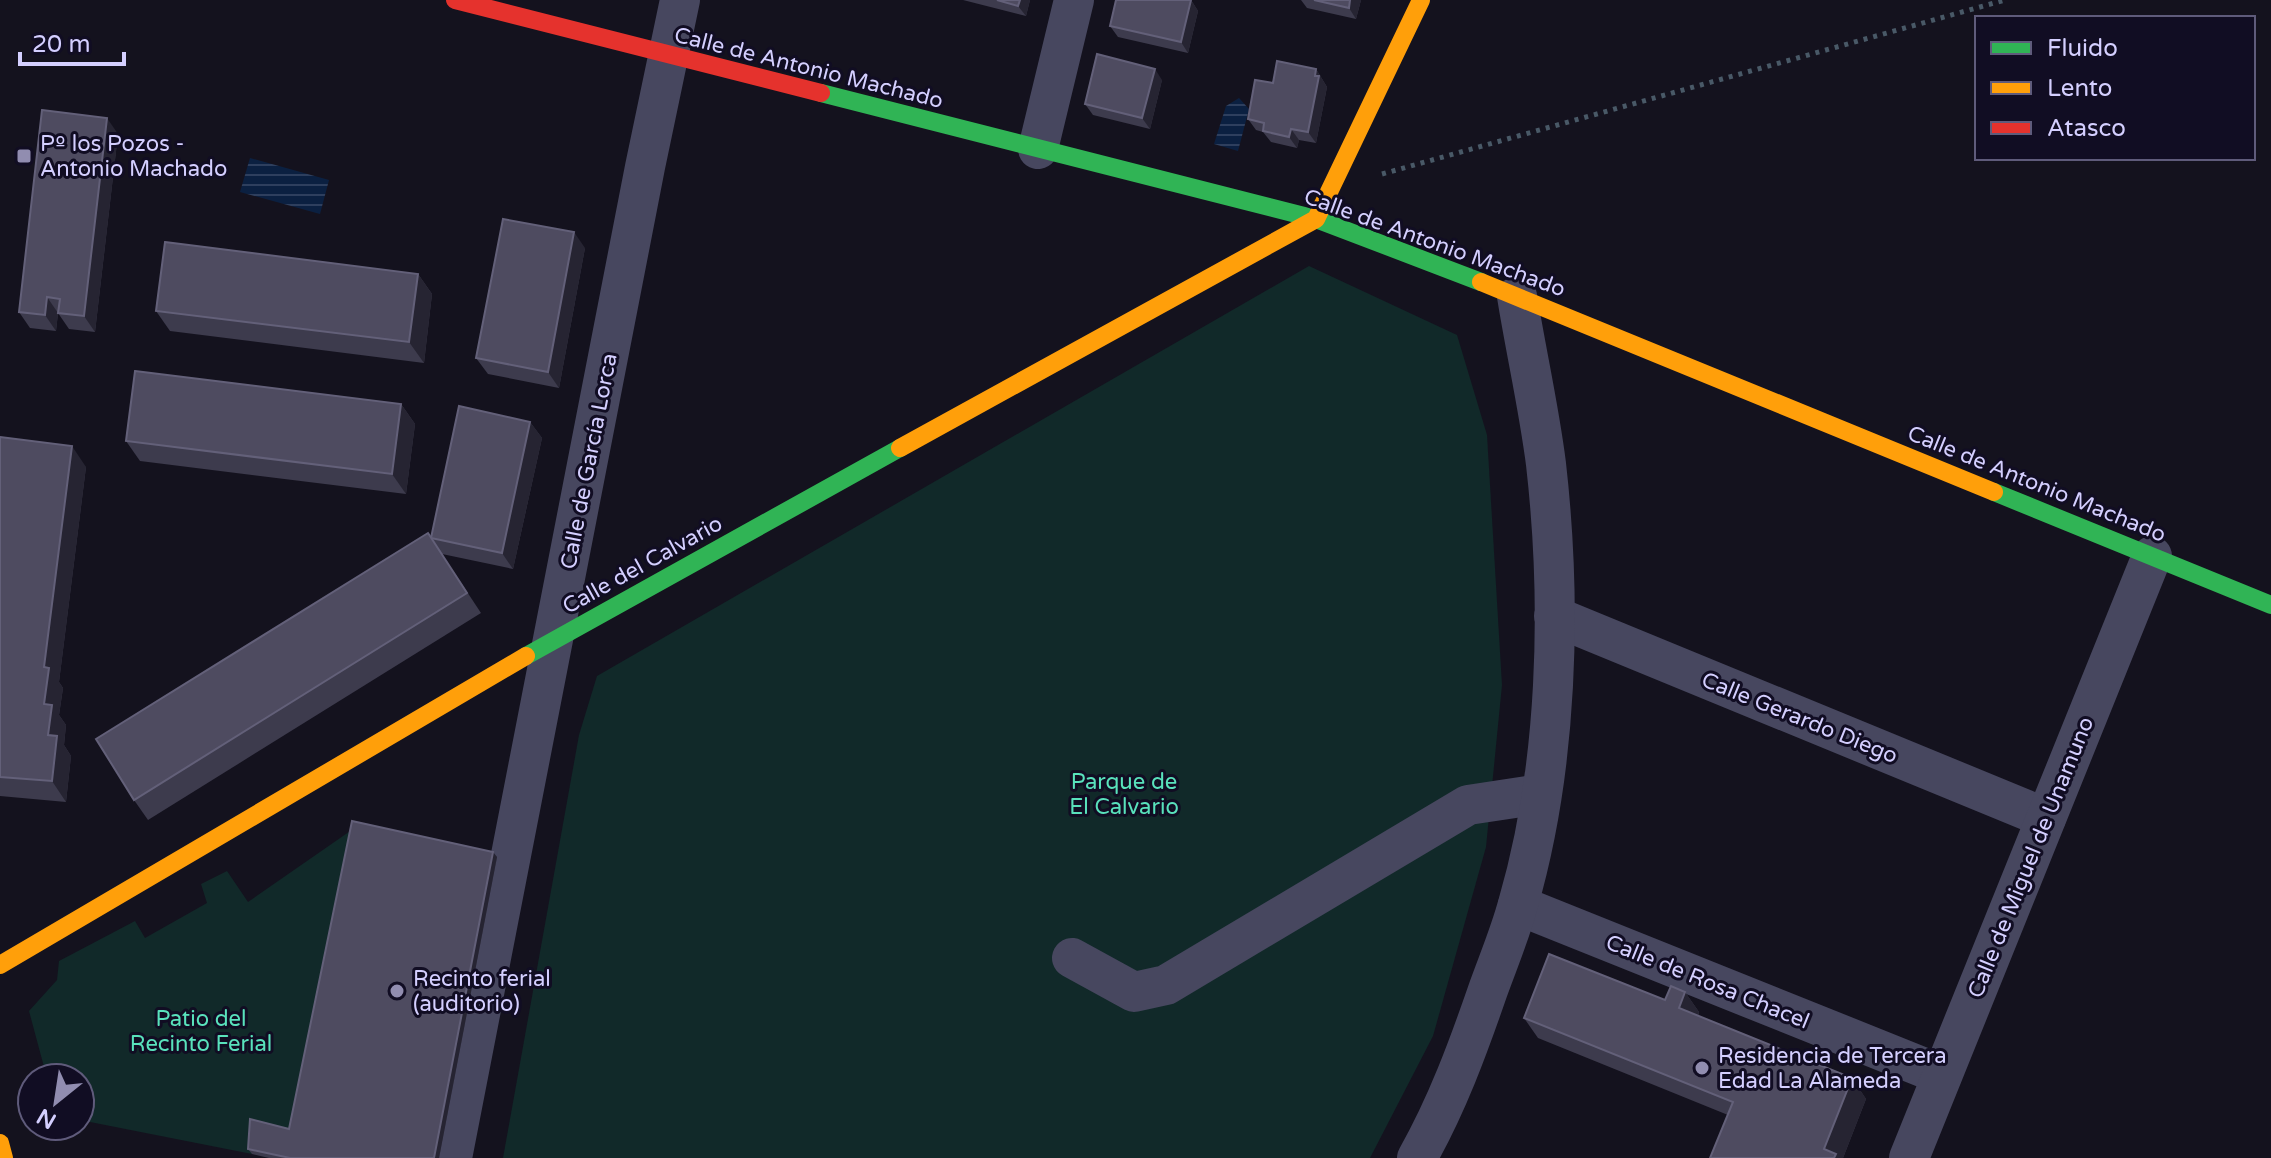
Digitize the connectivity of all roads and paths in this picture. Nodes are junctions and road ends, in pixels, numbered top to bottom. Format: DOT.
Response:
graph roads {
  1 [pos="455,0"];
  2 [pos="680,0"];
  3 [pos="1074,0"];
  4 [pos="1421,0"];
  5 [pos="2005,0"];
  6 [pos="667,56"];
  7 [pos="1038,149"];
  8 [pos="1331,188"];
  9 [pos="1316,219"];
  10 [pos="1517,296"];
  11 [pos="2152,556"];
  12 [pos="2271,605"];
  13 [pos="1554,616"];
  14 [pos="553,640"];
  15 [pos="1541,794"];
  16 [pos="2046,818"];
  17 [pos="1518,905"];
  18 [pos="1072,958"];
  19 [pos="0,965"];
  20 [pos="1942,1075"];
  21 [pos="0,1143"];
  22 [pos="4,1158"];
  23 [pos="452,1158"];
  24 [pos="1417,1158"];
  25 [pos="1909,1158"];
  1 -- 6 [label="street, Calle de Antonio Machado"];
  2 -- 6 [label="street, Calle de García Lorca"];
  3 -- 7 [label="street"];
  4 -- 8 [label="street"];
  5 -- 8 [label="path"];
  6 -- 7 [label="street, Calle de Antonio Machado"];
  6 -- 14 [label="street, Calle de García Lorca"];
  7 -- 9 [label="street, Calle de Antonio Machado"];
  8 -- 9 [label="street"];
  9 -- 10 [label="street, Calle de Antonio Machado"];
  9 -- 14 [label="street, Calle del Calvario"];
  10 -- 11 [label="street, Calle de Antonio Machado"];
  10 -- 13 [label="street"];
  11 -- 12 [label="street, Calle de Antonio Machado"];
  11 -- 16 [label="street, Calle de Miguel de Unamuno"];
  13 -- 15 [label="street"];
  13 -- 16 [label="street, Calle Gerardo Diego"];
  14 -- 19 [label="street, Calle del Calvario"];
  14 -- 23 [label="street, Calle de García Lorca"];
  15 -- 17 [label="street"];
  15 -- 18 [label="street"];
  16 -- 20 [label="street, Calle de Miguel de Unamuno"];
  17 -- 20 [label="street, Calle de Rosa Chacel"];
  17 -- 24 [label="street"];
  20 -- 25 [label="street, Calle de Miguel de Unamuno"];
  21 -- 22 [label="street"];
}
